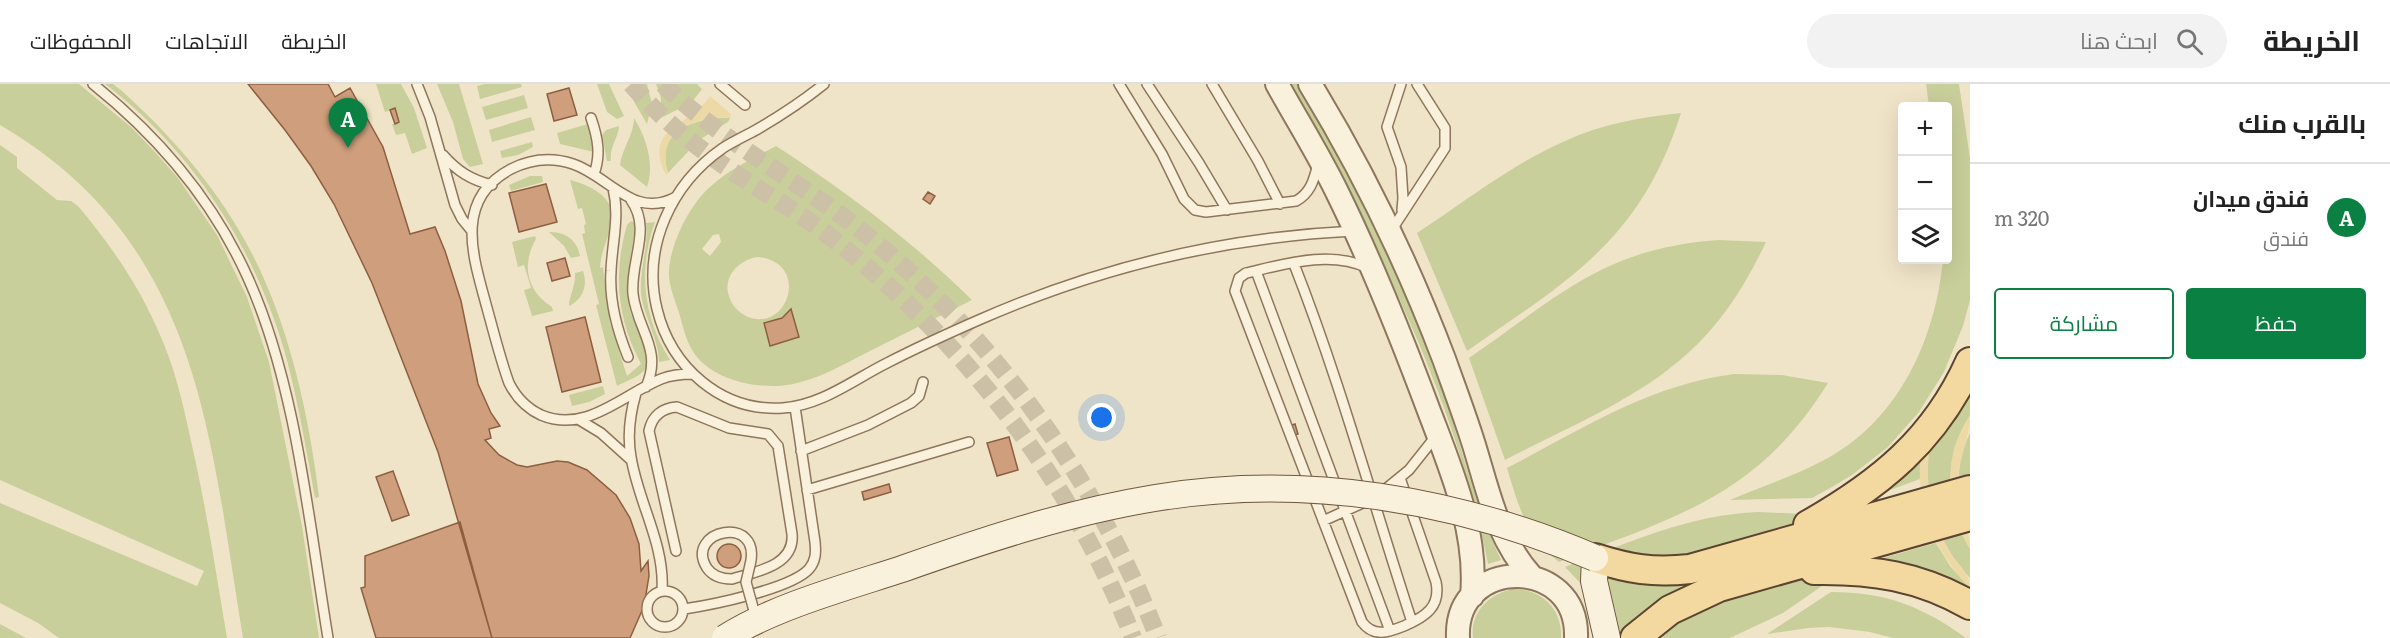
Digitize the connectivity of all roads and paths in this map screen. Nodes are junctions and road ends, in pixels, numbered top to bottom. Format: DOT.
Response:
graph roads {
  1 [pos="93,84"];
  2 [pos="417,84"];
  3 [pos="720,84"];
  4 [pos="824,84"];
  5 [pos="1119,84"];
  6 [pos="1148,84"];
  7 [pos="1212,84"];
  8 [pos="1277,84"];
  9 [pos="1310,84"];
  10 [pos="1401,84"];
  11 [pos="1417,84"];
  12 [pos="745,105"];
  13 [pos="591,118"];
  14 [pos="440,151"];
  15 [pos="1320,159"];
  16 [pos="594,174"];
  17 [pos="492,185"];
  18 [pos="613,188"];
  19 [pos="676,197"];
  20 [pos="632,200"];
  21 [pos="1280,204"];
  22 [pos="1227,210"];
  23 [pos="1401,213"];
  24 [pos="471,230"];
  25 [pos="1356,231"];
  26 [pos="1389,233"];
  27 [pos="1293,264"];
  28 [pos="1256,271"];
  29 [pos="1374,271"];
  30 [pos="628,357"];
  31 [pos="1970,362"];
  32 [pos="693,374"];
  33 [pos="923,382"];
  34 [pos="646,387"];
  35 [pos="636,393"];
  36 [pos="795,406"];
  37 [pos="578,419"];
  38 [pos="1438,434"];
  39 [pos="969,442"];
  40 [pos="801,451"];
  41 [pos="631,460"];
  42 [pos="1400,478"];
  43 [pos="807,490"];
  44 [pos="1970,490"];
  45 [pos="663,494"];
  46 [pos="642,497"];
  47 [pos="1371,499"];
  48 [pos="1346,512"];
  49 [pos="1970,516"];
  50 [pos="1323,520"];
  51 [pos="676,552"];
  52 [pos="1594,558"];
  53 [pos="1772,559"];
  54 [pos="1532,577"];
  55 [pos="662,591"];
  56 [pos="1472,596"];
  57 [pos="1970,605"];
  58 [pos="684,609"];
  59 [pos="756,621"];
  60 [pos="1412,622"];
  61 [pos="1390,631"];
  62 [pos="1455,636"];
  63 [pos="328,638"];
  64 [pos="725,638"];
  65 [pos="1575,638"];
  66 [pos="1608,638"];
  67 [pos="1635,638"];
  1 -- 63 [label="lane"];
  2 -- 14 [label="lane"];
  3 -- 12 [label="lane"];
  4 -- 19 [label="lane"];
  5 -- 22 [label="lane"];
  6 -- 22 [label="lane"];
  7 -- 21 [label="lane"];
  8 -- 15 [label="street"];
  9 -- 26 [label="street"];
  10 -- 23 [label="lane"];
  11 -- 23 [label="lane"];
  13 -- 16 [label="lane"];
  14 -- 17 [label="lane"];
  14 -- 24 [label="lane"];
  15 -- 21 [label="lane"];
  15 -- 25 [label="street"];
  16 -- 17 [label="lane"];
  16 -- 18 [label="lane"];
  17 -- 24 [label="lane"];
  18 -- 20 [label="lane"];
  18 -- 30 [label="lane"];
  19 -- 20 [label="lane"];
  19 -- 32 [label="lane"];
  20 -- 34 [label="lane"];
  21 -- 22 [label="lane"];
  23 -- 26 [label="lane"];
  24 -- 37 [label="lane"];
  25 -- 29 [label="street"];
  25 -- 36 [label="lane"];
  26 -- 54 [label="street"];
  27 -- 28 [label="lane"];
  27 -- 29 [label="lane"];
  27 -- 47 [label="lane"];
  28 -- 48 [label="lane"];
  28 -- 50 [label="lane"];
  29 -- 38 [label="street"];
  31 -- 53 [label="main road"];
  32 -- 34 [label="lane"];
  32 -- 36 [label="lane"];
  33 -- 40 [label="lane"];
  34 -- 35 [label="lane"];
  35 -- 37 [label="lane"];
  35 -- 41 [label="lane"];
  36 -- 40 [label="lane"];
  37 -- 41 [label="lane"];
  38 -- 42 [label="lane"];
  38 -- 56 [label="street"];
  39 -- 43 [label="lane"];
  40 -- 43 [label="lane"];
  41 -- 46 [label="lane"];
  42 -- 47 [label="lane"];
  42 -- 60 [label="lane"];
  43 -- 58 [label="lane"];
  44 -- 53 [label="main road"];
  45 -- 46 [label="lane"];
  45 -- 51 [label="lane"];
  45 -- 59 [label="lane, bridge"];
  46 -- 55 [label="lane"];
  47 -- 48 [label="lane"];
  47 -- 60 [label="lane"];
  48 -- 50 [label="lane"];
  48 -- 61 [label="lane"];
  49 -- 53 [label="main road"];
  50 -- 61 [label="lane"];
  52 -- 53 [label="main road"];
  52 -- 59 [label="main road, bridge"];
  52 -- 66 [label="main road"];
  53 -- 57 [label="main road"];
  53 -- 67 [label="main road"];
  54 -- 56 [label="street"];
  54 -- 65 [label="street"];
  55 -- 58 [label="lane"];
  55 -- 58 [label="lane"];
  56 -- 62 [label="street"];
  59 -- 64 [label="main road, bridge"];
  60 -- 61 [label="lane"];
}
